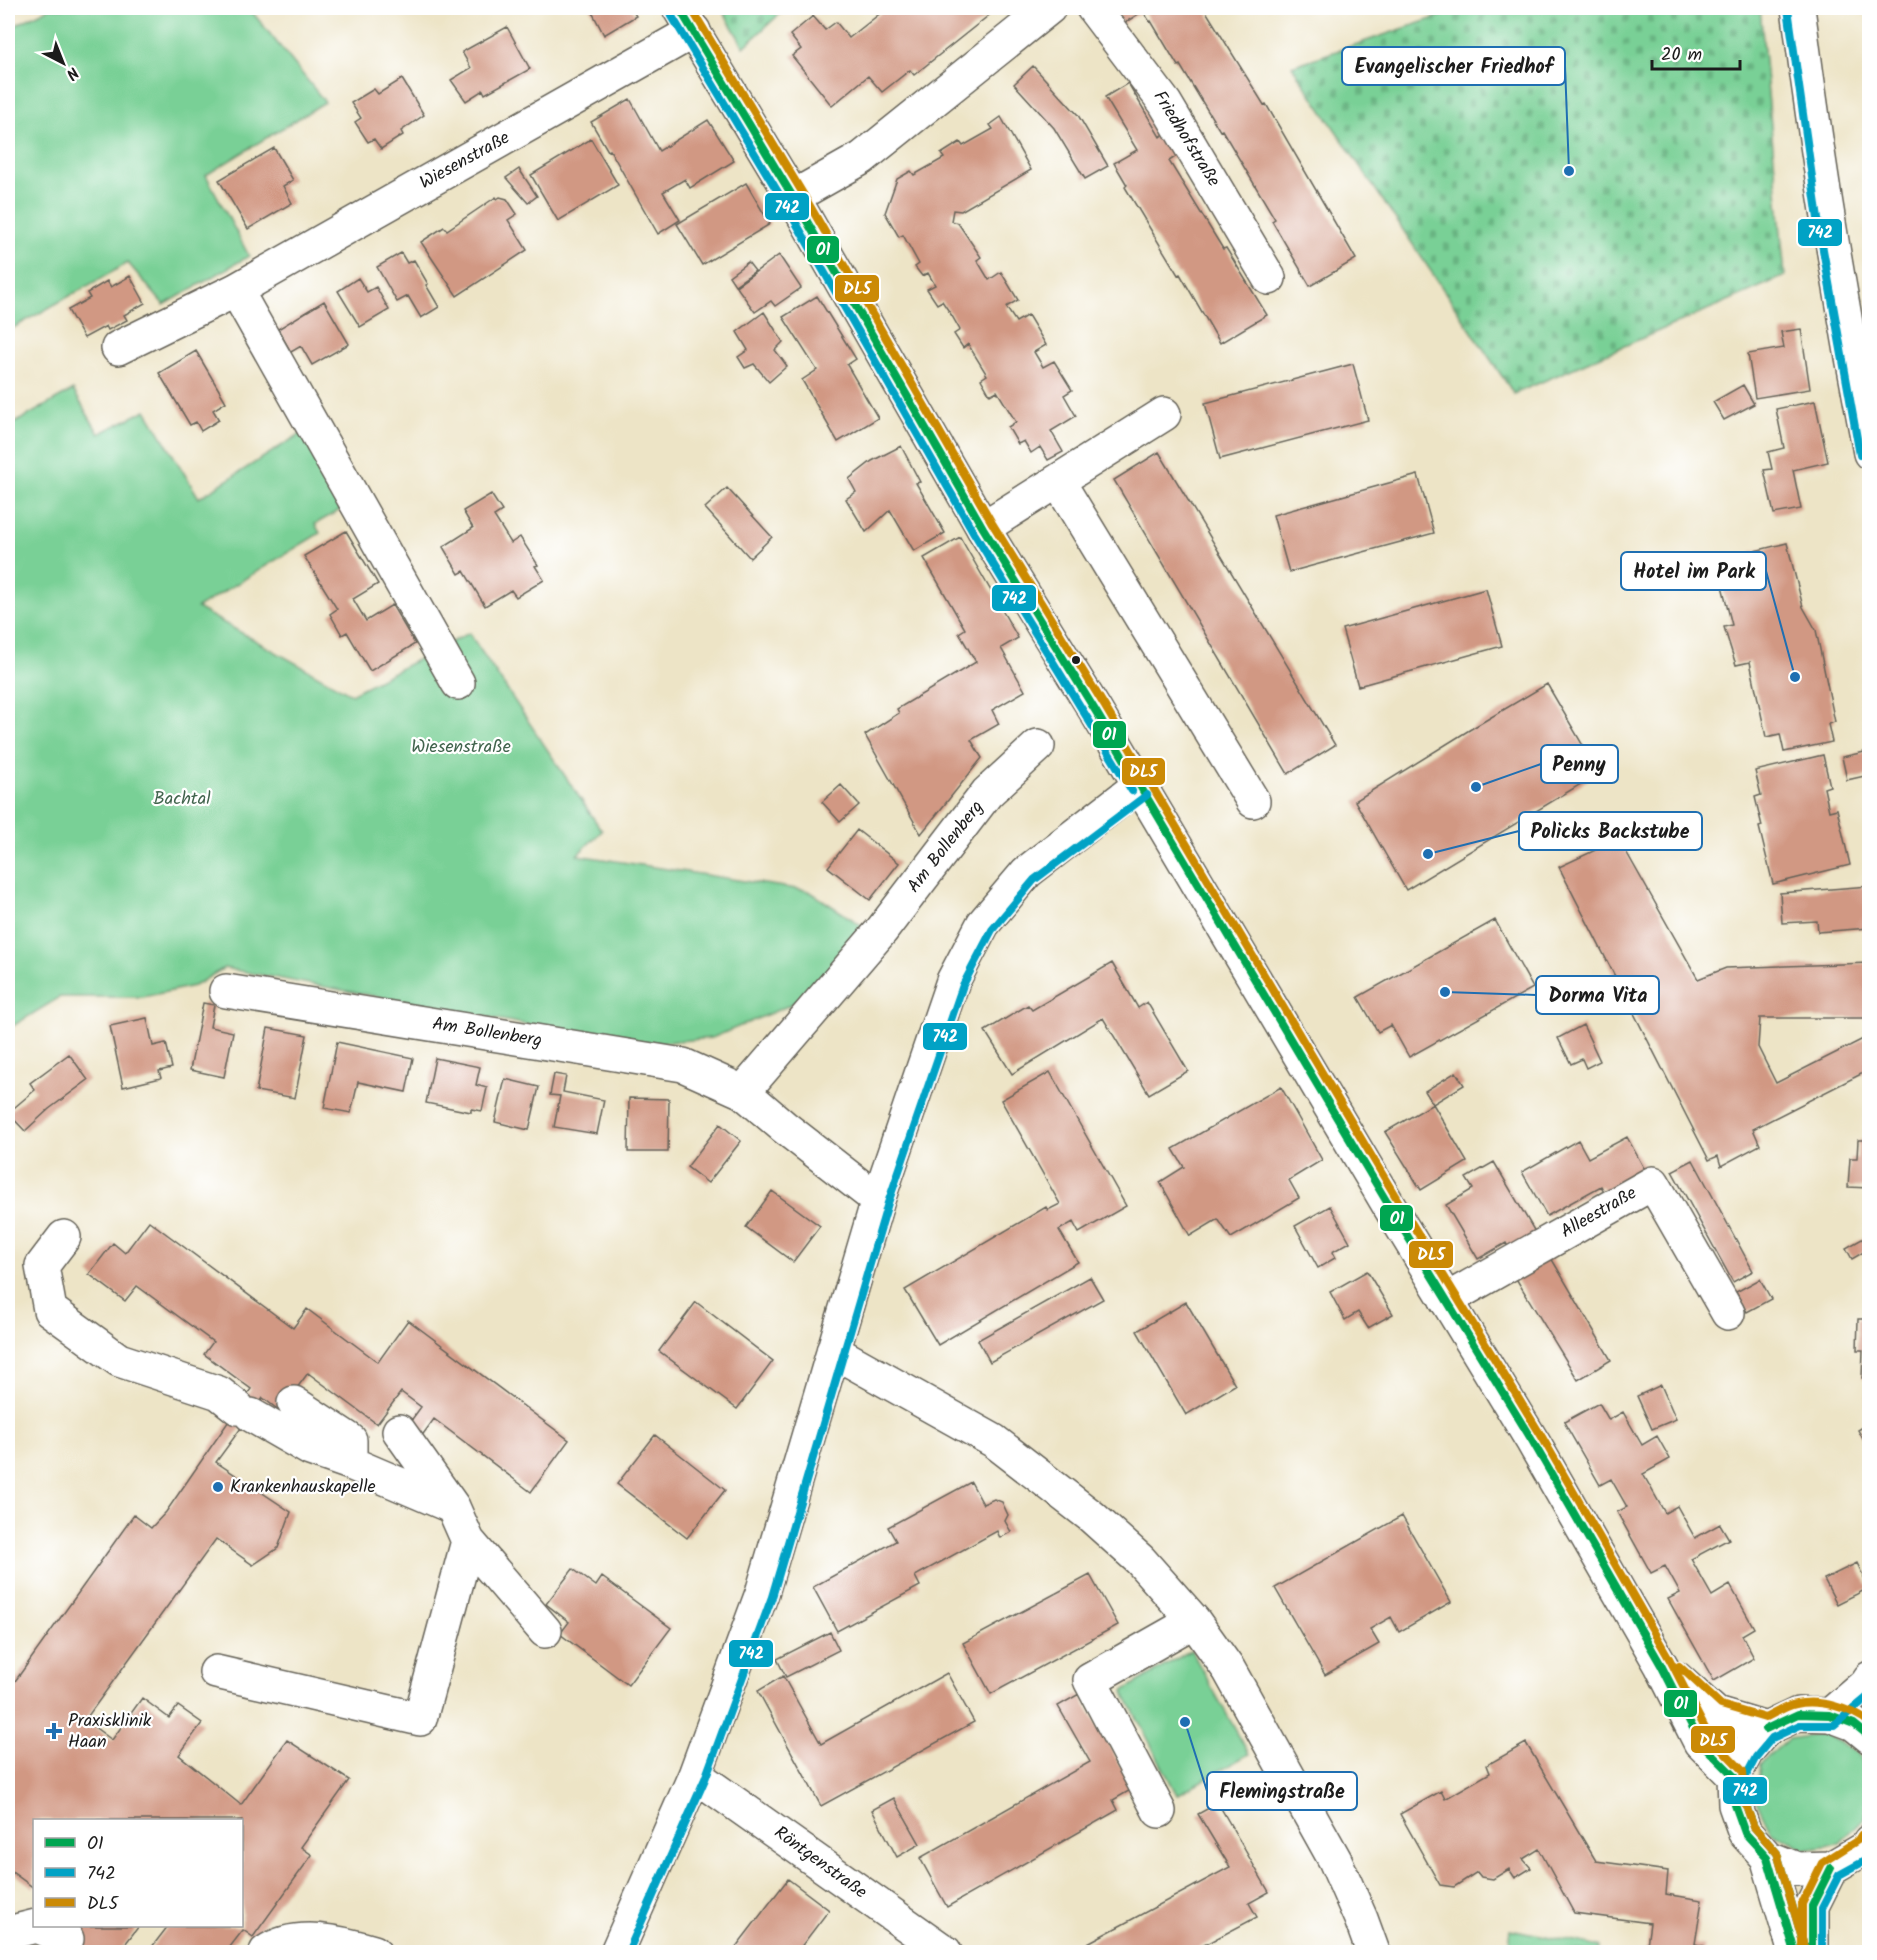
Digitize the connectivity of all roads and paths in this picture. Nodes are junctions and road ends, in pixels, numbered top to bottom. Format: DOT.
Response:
graph roads {
  1 [pos="1049,8"];
  2 [pos="1093,8"];
  3 [pos="1798,8"];
  4 [pos="687,19"];
  5 [pos="793,197"];
  6 [pos="1269,278"];
  7 [pos="236,290"];
  8 [pos="118,348"];
  9 [pos="1164,414"];
  10 [pos="1869,453"];
  11 [pos="1058,481"];
  12 [pos="983,528"];
  13 [pos="458,683"];
  14 [pos="1038,746"];
  15 [pos="1141,786"];
  16 [pos="1253,801"];
  17 [pos="226,991"];
  18 [pos="743,1092"];
  19 [pos="878,1200"];
  20 [pos="64,1237"];
  21 [pos="1446,1300"];
  22 [pos="1728,1312"];
  23 [pos="832,1352"];
  24 [pos="294,1403"];
  25 [pos="399,1431"];
  26 [pos="350,1463"];
  27 [pos="453,1507"];
  28 [pos="468,1541"];
  29 [pos="1194,1621"];
  30 [pos="545,1631"];
  31 [pos="1661,1665"];
  32 [pos="216,1672"];
  33 [pos="1869,1678"];
  34 [pos="1830,1716"];
  35 [pos="1766,1729"];
  36 [pos="1869,1737"];
  37 [pos="695,1774"];
  38 [pos="1734,1776"];
  39 [pos="1159,1811"];
  40 [pos="1869,1841"];
  41 [pos="1767,1857"];
  42 [pos="1831,1868"];
  43 [pos="33,1927"];
  44 [pos="38,1927"];
  45 [pos="8,1933"];
  46 [pos="67,1939"];
  47 [pos="359,1951"];
  48 [pos="266,1953"];
  49 [pos="616,1953"];
  50 [pos="945,1953"];
  51 [pos="1373,1953"];
  52 [pos="1795,1953"];
  53 [pos="1812,1953"];
  1 -- 5 [label="street"];
  2 -- 6 [label="street, Friedhofstraße"];
  3 -- 10 [label="street"];
  4 -- 5 [label="street"];
  4 -- 7 [label="street, Wiesenstraße"];
  5 -- 12 [label="street"];
  7 -- 8 [label="street, Wiesenstraße"];
  7 -- 13 [label="street"];
  9 -- 11 [label="street"];
  11 -- 12 [label="street"];
  11 -- 16 [label="street"];
  12 -- 15 [label="street"];
  14 -- 18 [label="street, Am Bollenberg"];
  15 -- 19 [label="street"];
  15 -- 21 [label="street"];
  17 -- 18 [label="street, Am Bollenberg"];
  18 -- 19 [label="street, Am Bollenberg"];
  19 -- 23 [label="street"];
  20 -- 26 [label="street"];
  21 -- 22 [label="street, Alleestraße"];
  21 -- 31 [label="street"];
  23 -- 29 [label="street"];
  23 -- 37 [label="street"];
  24 -- 26 [label="street"];
  25 -- 27 [label="street"];
  26 -- 27 [label="street"];
  27 -- 28 [label="street"];
  28 -- 30 [label="street"];
  28 -- 32 [label="street"];
  29 -- 39 [label="street"];
  29 -- 51 [label="street"];
  31 -- 35 [label="street"];
  31 -- 38 [label="street"];
  33 -- 34 [label="street"];
  34 -- 35 [label="street"];
  34 -- 36 [label="street"];
  35 -- 38 [label="street"];
  37 -- 49 [label="street"];
  37 -- 50 [label="street, Röntgenstraße"];
  38 -- 41 [label="street"];
  40 -- 42 [label="street"];
  41 -- 42 [label="street"];
  41 -- 52 [label="street"];
  42 -- 53 [label="street"];
  43 -- 45 [label="street"];
  44 -- 46 [label="street"];
  47 -- 48 [label="street"];
}
